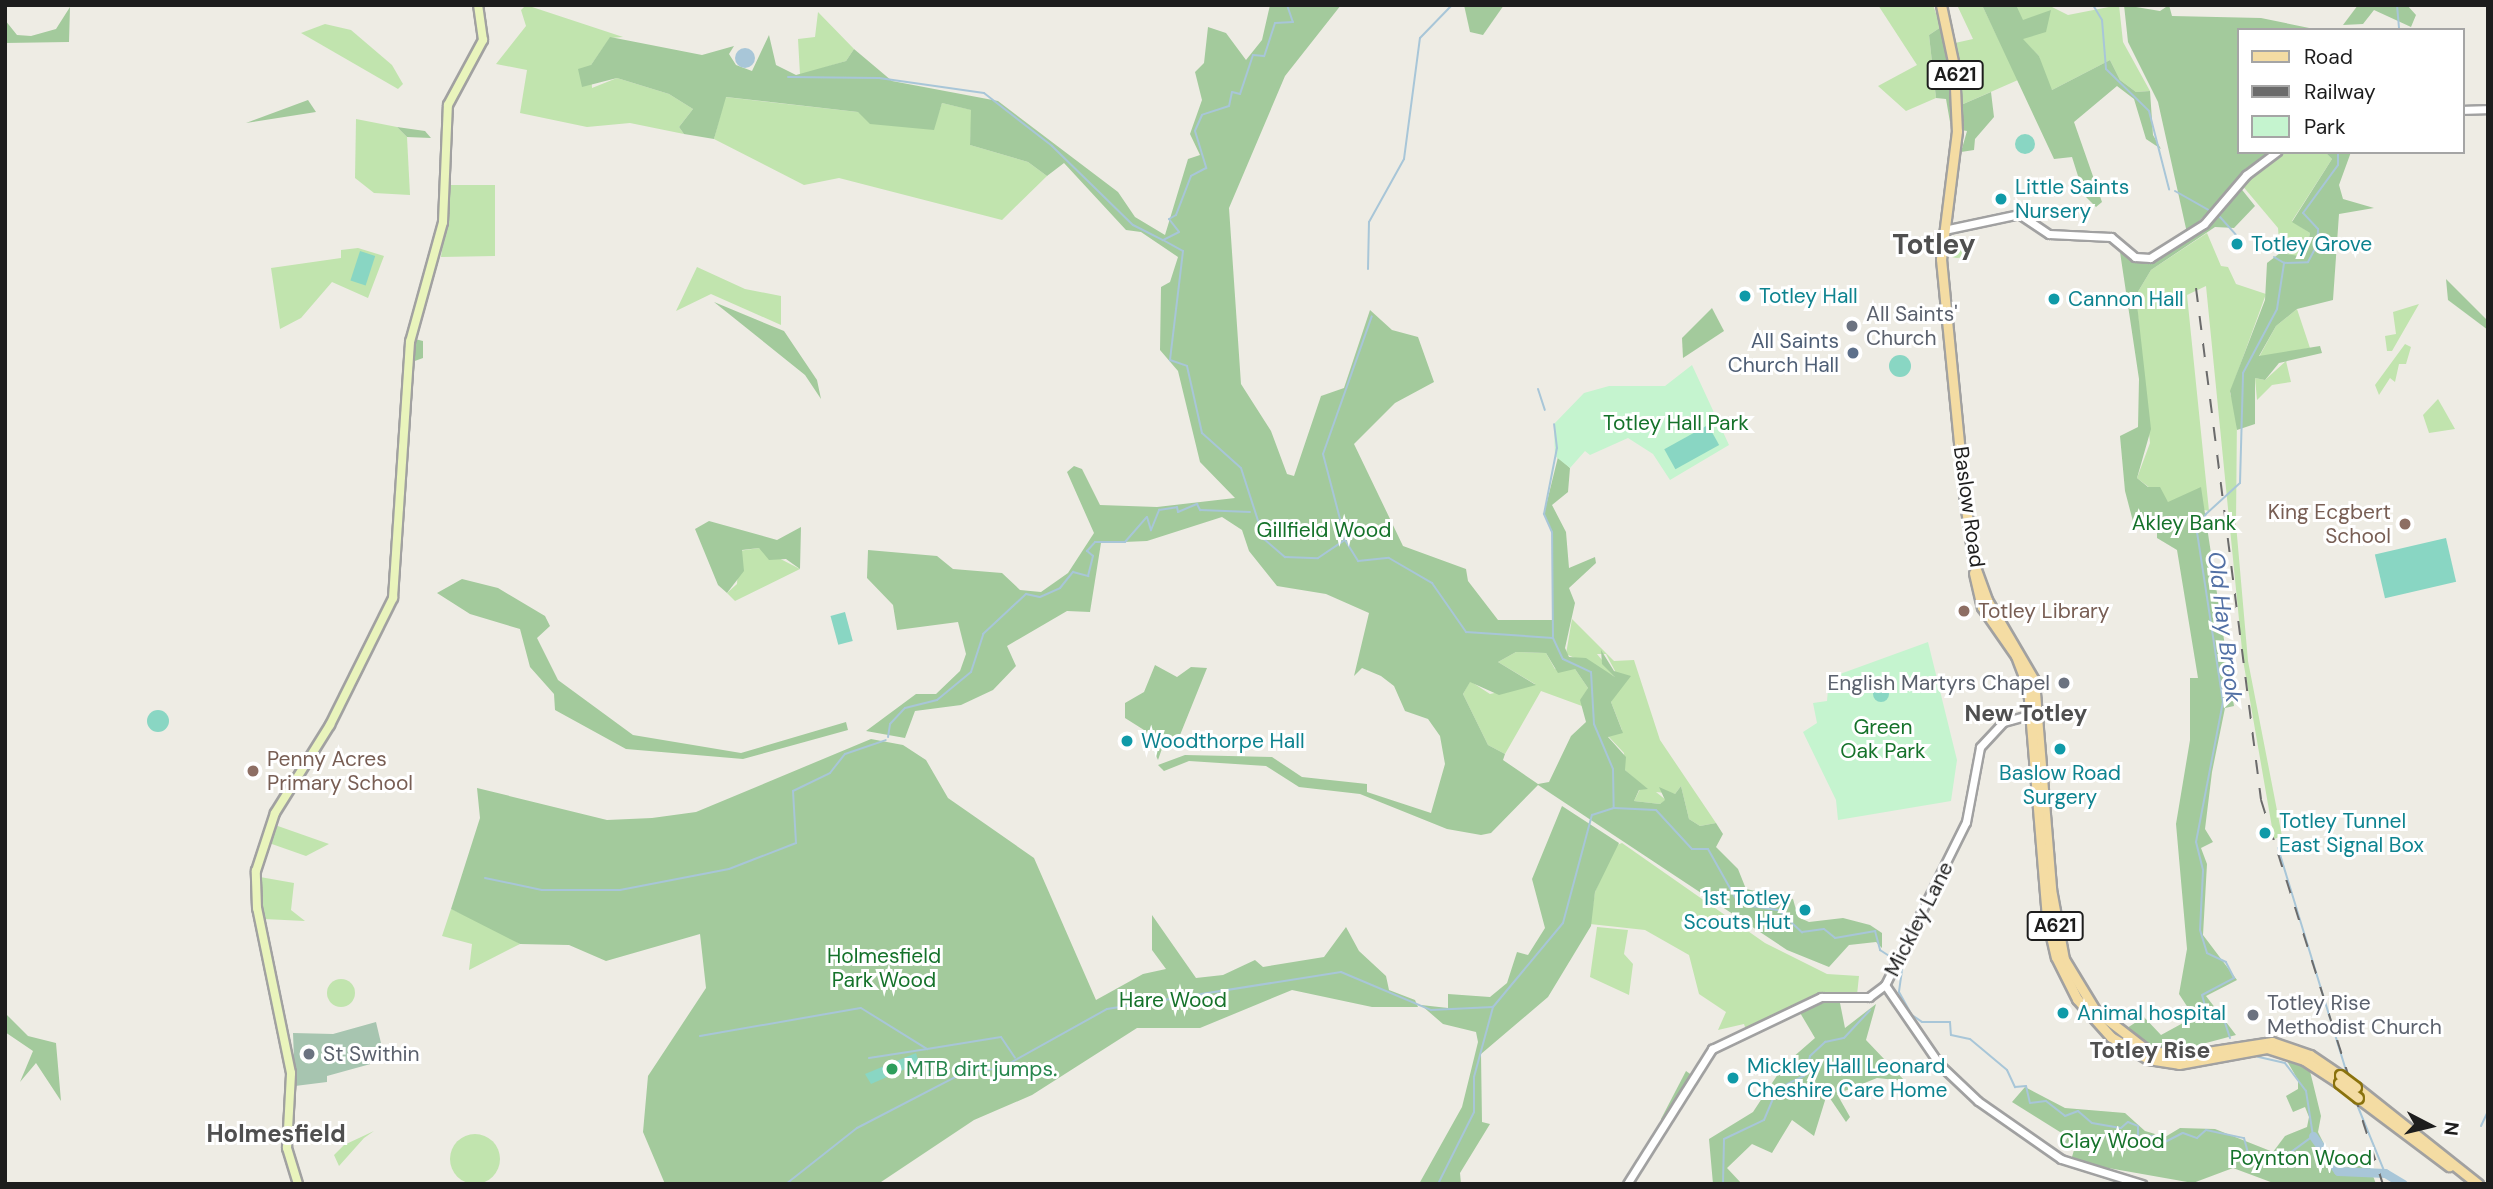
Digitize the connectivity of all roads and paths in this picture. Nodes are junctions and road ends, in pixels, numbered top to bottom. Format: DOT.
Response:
graph roads {
  1 [pos="478,5"];
  2 [pos="1941,5"];
  3 [pos="2488,109"];
  4 [pos="2465,110"];
  5 [pos="2274,154"];
  6 [pos="1944,230"];
  7 [pos="2034,714"];
  8 [pos="1885,985"];
  9 [pos="2339,1077"];
  10 [pos="2140,1181"];
  11 [pos="2476,1182"];
  12 [pos="298,1184"];
  13 [pos="1627,1184"];
  1 -- 12 [label="main road"];
  2 -- 6 [label="main road, Baslow Road / A621"];
  3 -- 4 [label="street"];
  5 -- 6 [label="street"];
  6 -- 7 [label="main road, Baslow Road / A621"];
  7 -- 8 [label="street, Mickley Lane"];
  7 -- 9 [label="main road, Baslow Road / A621"];
  7 -- 9 [label="main road, A621"];
  8 -- 10 [label="street"];
  8 -- 13 [label="street, Mickley Lane"];
  9 -- 11 [label="main road, A621, bridge"];
  9 -- 11 [label="main road, A621, bridge"];
}
